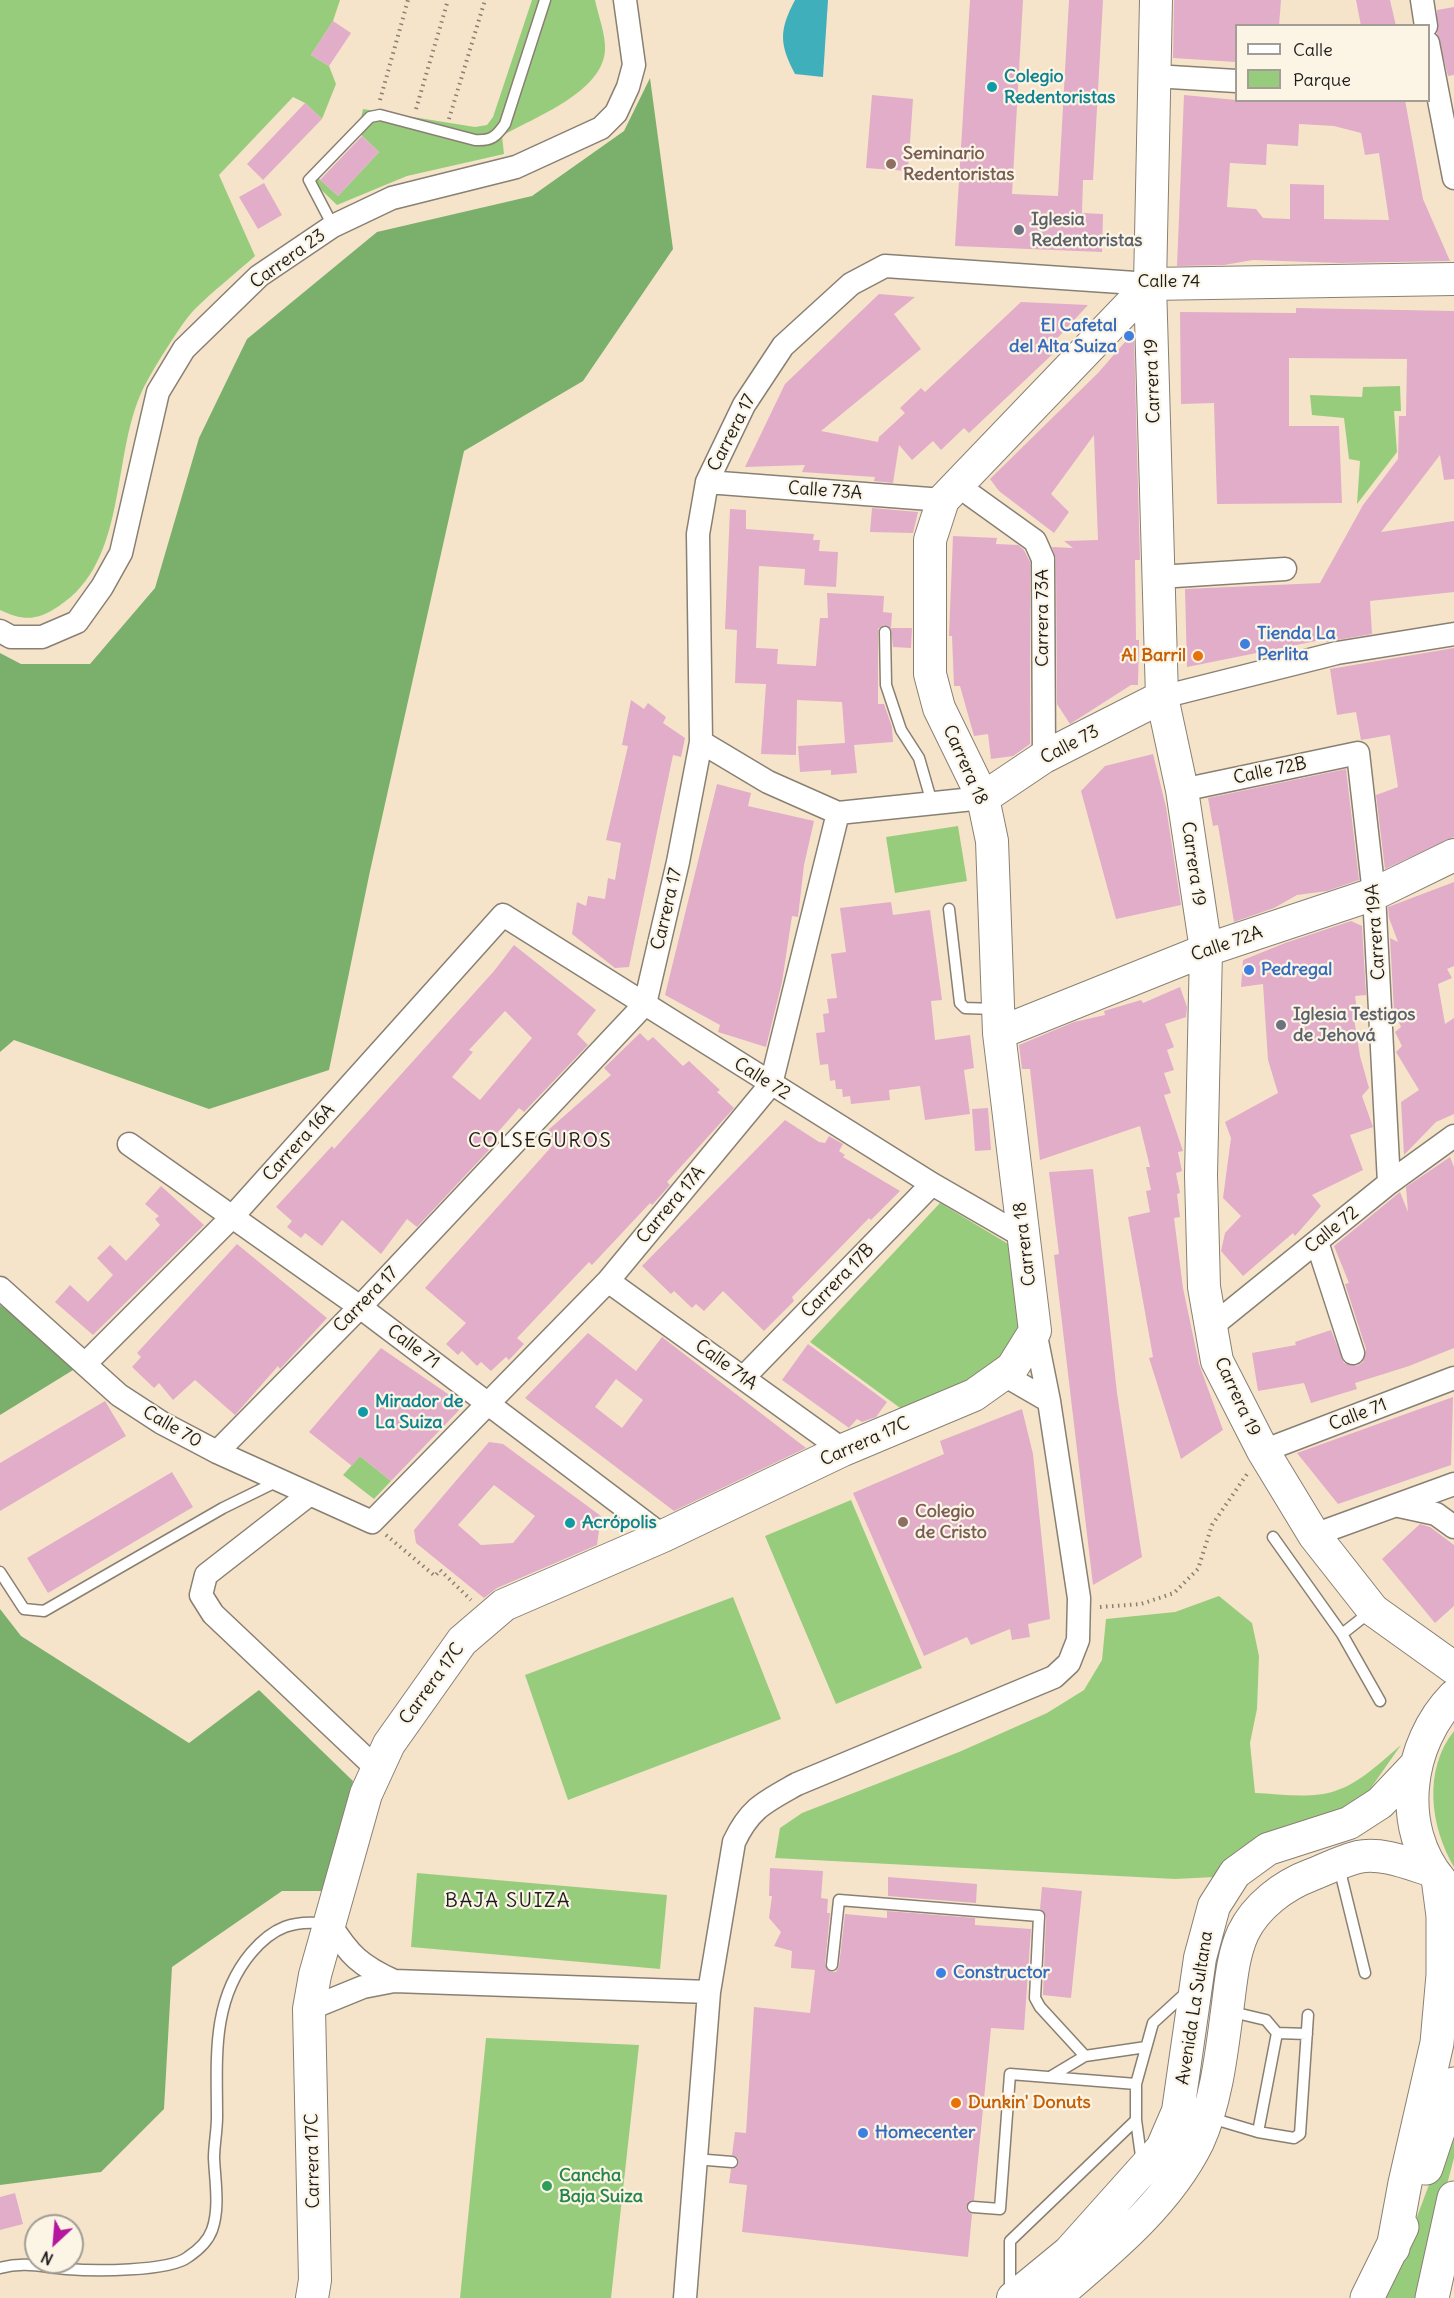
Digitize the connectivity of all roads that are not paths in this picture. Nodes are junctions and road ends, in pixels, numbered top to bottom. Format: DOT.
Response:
graph roads {
  1 [pos="545,0"];
  2 [pos="626,0"];
  3 [pos="1156,0"];
  4 [pos="1422,0"];
  5 [pos="1426,24"];
  6 [pos="1430,68"];
  7 [pos="1154,75"];
  8 [pos="1235,81"];
  9 [pos="1432,92"];
  10 [pos="1454,178"];
  11 [pos="333,226"];
  12 [pos="885,266"];
  13 [pos="1454,279"];
  14 [pos="1150,284"];
  15 [pos="706,482"];
  16 [pos="950,492"];
  17 [pos="1285,569"];
  18 [pos="1159,578"];
  19 [pos="0,631"];
  20 [pos="885,632"];
  21 [pos="1454,634"];
  22 [pos="1162,697"];
  23 [pos="701,741"];
  24 [pos="1358,753"];
  25 [pos="1044,758"];
  26 [pos="1182,790"];
  27 [pos="984,798"];
  28 [pos="932,803"];
  29 [pos="838,813"];
  30 [pos="1454,855"];
  31 [pos="1374,894"];
  32 [pos="949,909"];
  33 [pos="503,915"];
  34 [pos="1206,950"];
  35 [pos="645,1004"];
  36 [pos="998,1021"];
  37 [pos="771,1084"];
  38 [pos="1454,1136"];
  39 [pos="129,1143"];
  40 [pos="1389,1183"];
  41 [pos="932,1184"];
  42 [pos="232,1217"];
  43 [pos="1024,1237"];
  44 [pos="1317,1242"];
  45 [pos="608,1281"];
  46 [pos="0,1288"];
  47 [pos="360,1307"];
  48 [pos="1211,1327"];
  49 [pos="1035,1331"];
  50 [pos="1353,1353"];
  51 [pos="86,1363"];
  52 [pos="1004,1375"];
  53 [pos="743,1378"];
  54 [pos="1454,1378"];
  55 [pos="1049,1401"];
  56 [pos="488,1404"];
  57 [pos="843,1450"];
  58 [pos="1263,1451"];
  59 [pos="217,1452"];
  60 [pos="281,1480"];
  61 [pos="1454,1484"];
  62 [pos="310,1494"];
  63 [pos="1399,1506"];
  64 [pos="372,1522"];
  65 [pos="1454,1527"];
  66 [pos="1314,1535"];
  67 [pos="663,1536"];
  68 [pos="1273,1537"];
  69 [pos="0,1572"];
  70 [pos="1373,1610"];
  71 [pos="1342,1634"];
  72 [pos="1448,1678"];
  73 [pos="1380,1701"];
  74 [pos="1415,1766"];
  75 [pos="377,1769"];
  76 [pos="1338,1864"];
  77 [pos="1442,1882"];
  78 [pos="330,1924"];
  79 [pos="832,1965"];
  80 [pos="1365,1972"];
  81 [pos="394,1981"];
  82 [pos="1198,1983"];
  83 [pos="709,1992"];
  84 [pos="309,2009"];
  85 [pos="1227,2010"];
  86 [pos="1308,2014"];
  87 [pos="1277,2033"];
  88 [pos="1307,2034"];
  89 [pos="1146,2047"];
  90 [pos="1085,2056"];
  91 [pos="1050,2077"];
  92 [pos="1136,2084"];
  93 [pos="1454,2084"];
  94 [pos="1208,2117"];
  95 [pos="1136,2120"];
  96 [pos="1258,2132"];
  97 [pos="694,2159"];
  98 [pos="732,2162"];
  99 [pos="1143,2169"];
  100 [pos="1454,2198"];
  101 [pos="973,2207"];
  102 [pos="1394,2248"];
  103 [pos="1454,2266"];
  104 [pos="0,2268"];
  105 [pos="686,2297"];
  106 [pos="312,2298"];
  107 [pos="1012,2298"];
  108 [pos="1054,2298"];
  109 [pos="1367,2298"];
  110 [pos="1434,2298"];
  1 -- 11 [label="lane"];
  2 -- 11 [label="street, Carrera 23"];
  3 -- 7 [label="street, Carrera 19"];
  4 -- 5 [label="street"];
  6 -- 9 [label="street"];
  7 -- 8 [label="street"];
  7 -- 14 [label="street, Carrera 19"];
  9 -- 10 [label="street"];
  11 -- 19 [label="street, Carrera 23"];
  12 -- 14 [label="street, Calle 74"];
  12 -- 15 [label="street, Carrera 17"];
  13 -- 14 [label="street, Calle 74"];
  14 -- 16 [label="street, Carrera 18"];
  14 -- 18 [label="street, Carrera 19"];
  15 -- 16 [label="street, Calle 73A"];
  15 -- 23 [label="street, Carrera 17"];
  16 -- 25 [label="street, Carrera 73A"];
  16 -- 27 [label="street, Carrera 18"];
  17 -- 18 [label="street"];
  18 -- 22 [label="street, Carrera 19"];
  20 -- 28 [label="lane"];
  21 -- 22 [label="street, Calle 73"];
  22 -- 25 [label="street, Calle 73"];
  22 -- 26 [label="street, Carrera 19"];
  23 -- 29 [label="street, Calle 73"];
  23 -- 35 [label="street, Carrera 17"];
  24 -- 26 [label="street, Calle 72B"];
  24 -- 31 [label="street, Carrera 19A"];
  25 -- 27 [label="street, Calle 73"];
  26 -- 34 [label="street, Carrera 19"];
  27 -- 28 [label="street, Calle 73"];
  27 -- 36 [label="street, Carrera 18"];
  28 -- 29 [label="street, Calle 73"];
  29 -- 37 [label="street, Carrera 17A"];
  30 -- 31 [label="street, Calle 72A"];
  31 -- 34 [label="street, Calle 72A"];
  31 -- 40 [label="street, Carrera 19A"];
  32 -- 36 [label="lane"];
  33 -- 35 [label="street, Calle 72"];
  33 -- 42 [label="street, Carrera 16A"];
  34 -- 36 [label="street, Calle 72A"];
  34 -- 48 [label="street, Carrera 19"];
  35 -- 37 [label="street, Calle 72"];
  35 -- 47 [label="street, Carrera 17"];
  36 -- 43 [label="street, Carrera 18"];
  37 -- 41 [label="street, Calle 72"];
  37 -- 45 [label="street, Carrera 17A"];
  38 -- 40 [label="street, Calle 72"];
  39 -- 42 [label="street, Calle 71"];
  40 -- 44 [label="street, Calle 72"];
  41 -- 43 [label="street, Calle 72"];
  41 -- 53 [label="street, Carrera 17B"];
  42 -- 47 [label="street, Calle 71"];
  42 -- 51 [label="street, Carrera 16A"];
  43 -- 49 [label="street, Carrera 18"];
  44 -- 48 [label="street, Calle 72"];
  44 -- 50 [label="street"];
  45 -- 53 [label="street, Calle 71A"];
  45 -- 56 [label="street, Carrera 17A"];
  46 -- 51 [label="street, Calle 70"];
  47 -- 56 [label="street, Calle 71"];
  47 -- 59 [label="street, Carrera 17"];
  48 -- 58 [label="street, Carrera 19"];
  49 -- 52 [label="street, Carrera 17C"];
  49 -- 55 [label="street, Carrera 18"];
  51 -- 59 [label="street, Calle 70"];
  52 -- 55 [label="street"];
  52 -- 57 [label="street, Carrera 17C"];
  53 -- 57 [label="street, Calle 71A"];
  54 -- 58 [label="street, Calle 71"];
  55 -- 83 [label="street, Carrera 18"];
  56 -- 64 [label="street, Carrera 17A"];
  56 -- 67 [label="street, Calle 71"];
  57 -- 67 [label="street, Carrera 17C"];
  58 -- 66 [label="street, Carrera 19"];
  59 -- 60 [label="street, Calle 70"];
  60 -- 62 [label="street, Calle 70"];
  60 -- 69 [label="lane"];
  61 -- 63 [label="street"];
  62 -- 64 [label="street, Calle 70"];
  62 -- 75 [label="street"];
  63 -- 65 [label="street"];
  63 -- 66 [label="street"];
  66 -- 70 [label="street, Carrera 19"];
  67 -- 75 [label="street, Carrera 17C"];
  68 -- 71 [label="lane"];
  70 -- 71 [label="lane"];
  70 -- 72 [label="street, Carrera 19"];
  71 -- 73 [label="lane"];
  72 -- 74 [label="street"];
  74 -- 77 [label="street"];
  74 -- 82 [label="street, Avenida La Sultana"];
  75 -- 78 [label="street, Carrera 17C"];
  76 -- 77 [label="street, Avenida La Sultana"];
  76 -- 80 [label="lane"];
  76 -- 85 [label="street, Avenida La Sultana"];
  77 -- 102 [label="main road"];
  78 -- 81 [label="street"];
  78 -- 84 [label="street, Carrera 17C"];
  78 -- 104 [label="lane"];
  79 -- 90 [label="lane"];
  81 -- 83 [label="street"];
  81 -- 84 [label="street"];
  82 -- 89 [label="lane"];
  82 -- 99 [label="street, Avenida La Sultana"];
  83 -- 97 [label="street, Carrera 18"];
  84 -- 106 [label="street, Carrera 17C"];
  85 -- 87 [label="lane"];
  85 -- 94 [label="street, Avenida La Sultana"];
  86 -- 88 [label="lane"];
  87 -- 88 [label="lane"];
  87 -- 96 [label="lane"];
  88 -- 96 [label="lane"];
  89 -- 90 [label="lane"];
  89 -- 92 [label="lane"];
  90 -- 91 [label="lane"];
  91 -- 92 [label="lane"];
  91 -- 101 [label="lane"];
  92 -- 95 [label="lane"];
  93 -- 102 [label="main road"];
  94 -- 96 [label="lane"];
  94 -- 108 [label="street, Avenida La Sultana"];
  95 -- 99 [label="lane"];
  95 -- 107 [label="lane"];
  97 -- 98 [label="lane"];
  97 -- 105 [label="street, Carrera 18"];
  99 -- 107 [label="street, Avenida La Sultana"];
  100 -- 110 [label="main road"];
  102 -- 109 [label="main road"];
  103 -- 110 [label="main road"];
}
